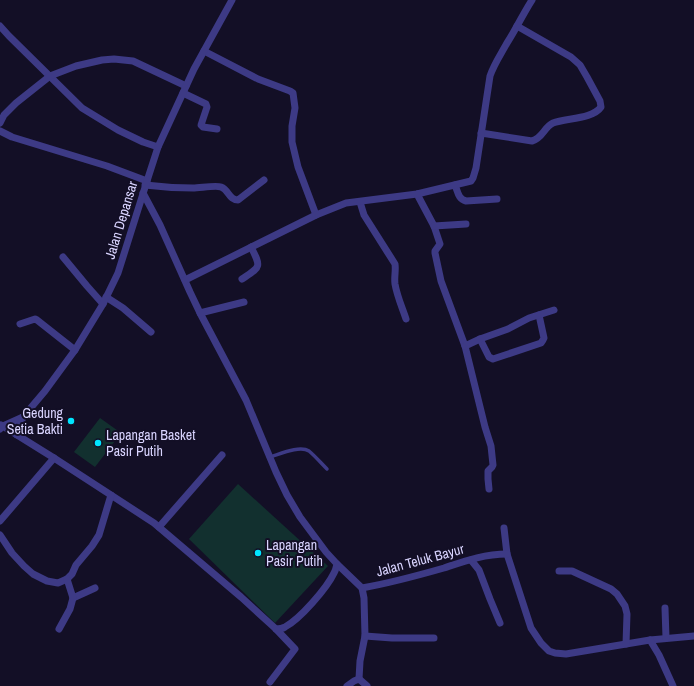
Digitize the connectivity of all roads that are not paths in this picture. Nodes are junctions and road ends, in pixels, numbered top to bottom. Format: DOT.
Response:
graph roads {
  1 [pos="232,0"];
  2 [pos="532,0"];
  3 [pos="0,26"];
  4 [pos="517,26"];
  5 [pos="204,51"];
  6 [pos="50,76"];
  7 [pos="185,90"];
  8 [pos="0,123"];
  9 [pos="216,129"];
  10 [pos="0,131"];
  11 [pos="482,133"];
  12 [pos="158,147"];
  13 [pos="264,180"];
  14 [pos="146,183"];
  15 [pos="455,185"];
  16 [pos="143,192"];
  17 [pos="416,194"];
  18 [pos="497,199"];
  19 [pos="360,202"];
  20 [pos="316,215"];
  21 [pos="466,224"];
  22 [pos="434,226"];
  23 [pos="252,248"];
  24 [pos="63,257"];
  25 [pos="242,279"];
  26 [pos="185,280"];
  27 [pos="106,297"];
  28 [pos="244,302"];
  29 [pos="103,304"];
  30 [pos="554,310"];
  31 [pos="200,313"];
  32 [pos="539,315"];
  33 [pos="406,319"];
  34 [pos="20,324"];
  35 [pos="151,332"];
  36 [pos="480,339"];
  37 [pos="465,346"];
  38 [pos="75,350"];
  39 [pos="23,417"];
  40 [pos="1,427"];
  41 [pos="17,435"];
  42 [pos="222,455"];
  43 [pos="270,457"];
  44 [pos="54,458"];
  45 [pos="327,469"];
  46 [pos="489,489"];
  47 [pos="111,496"];
  48 [pos="0,521"];
  49 [pos="159,527"];
  50 [pos="504,528"];
  51 [pos="0,535"];
  52 [pos="507,554"];
  53 [pos="471,560"];
  54 [pos="337,564"];
  55 [pos="559,571"];
  56 [pos="66,579"];
  57 [pos="95,588"];
  58 [pos="362,588"];
  59 [pos="73,598"];
  60 [pos="665,608"];
  61 [pos="500,623"];
  62 [pos="59,629"];
  63 [pos="276,629"];
  64 [pos="365,636"];
  65 [pos="694,636"];
  66 [pos="434,638"];
  67 [pos="666,638"];
  68 [pos="650,640"];
  69 [pos="626,644"];
  70 [pos="359,679"];
  71 [pos="270,682"];
  72 [pos="347,686"];
  73 [pos="367,686"];
  74 [pos="673,686"];
  1 -- 5 [label="street, Jalan Depansar"];
  2 -- 4 [label="street"];
  3 -- 6 [label="street"];
  4 -- 11 [label="street"];
  4 -- 11 [label="street"];
  5 -- 7 [label="street, Jalan Depansar"];
  5 -- 20 [label="street"];
  6 -- 7 [label="street"];
  6 -- 8 [label="street"];
  6 -- 12 [label="street"];
  7 -- 9 [label="street"];
  7 -- 12 [label="street, Jalan Depansar"];
  10 -- 14 [label="street"];
  11 -- 15 [label="street"];
  12 -- 14 [label="street, Jalan Depansar"];
  13 -- 14 [label="street"];
  14 -- 16 [label="street, Jalan Depansar"];
  15 -- 17 [label="street"];
  15 -- 18 [label="street"];
  16 -- 26 [label="street"];
  16 -- 27 [label="street, Jalan Depansar"];
  17 -- 19 [label="street"];
  17 -- 22 [label="street"];
  19 -- 20 [label="street"];
  19 -- 33 [label="street"];
  20 -- 23 [label="street"];
  21 -- 22 [label="street"];
  22 -- 37 [label="street"];
  23 -- 25 [label="street"];
  23 -- 26 [label="street"];
  24 -- 29 [label="street"];
  26 -- 31 [label="street"];
  27 -- 29 [label="street, Jalan Depansar"];
  27 -- 35 [label="street"];
  28 -- 31 [label="street"];
  29 -- 38 [label="street, Jalan Depansar"];
  30 -- 32 [label="street"];
  31 -- 43 [label="street"];
  32 -- 36 [label="street"];
  32 -- 36 [label="street"];
  34 -- 38 [label="street"];
  36 -- 37 [label="street"];
  37 -- 46 [label="street"];
  38 -- 39 [label="street, Jalan Depansar"];
  39 -- 40 [label="street, Jalan Depansar"];
  39 -- 41 [label="street"];
  40 -- 41 [label="street"];
  41 -- 44 [label="street"];
  42 -- 49 [label="street"];
  43 -- 45 [label="lane"];
  43 -- 54 [label="street"];
  44 -- 47 [label="street"];
  44 -- 48 [label="street"];
  47 -- 49 [label="street"];
  47 -- 56 [label="street"];
  49 -- 63 [label="street"];
  50 -- 52 [label="street"];
  51 -- 56 [label="street"];
  52 -- 53 [label="street, Jalan Teluk Bayur"];
  52 -- 69 [label="street"];
  53 -- 58 [label="street, Jalan Teluk Bayur"];
  53 -- 61 [label="street"];
  54 -- 58 [label="street"];
  54 -- 63 [label="street"];
  55 -- 69 [label="street"];
  56 -- 59 [label="street"];
  57 -- 59 [label="street"];
  58 -- 64 [label="street"];
  59 -- 62 [label="street"];
  60 -- 67 [label="street"];
  63 -- 71 [label="street"];
  64 -- 66 [label="street"];
  64 -- 70 [label="street"];
  65 -- 67 [label="street"];
  67 -- 68 [label="street"];
  68 -- 69 [label="street"];
  68 -- 74 [label="street"];
  70 -- 72 [label="street"];
  70 -- 73 [label="street"];
}
